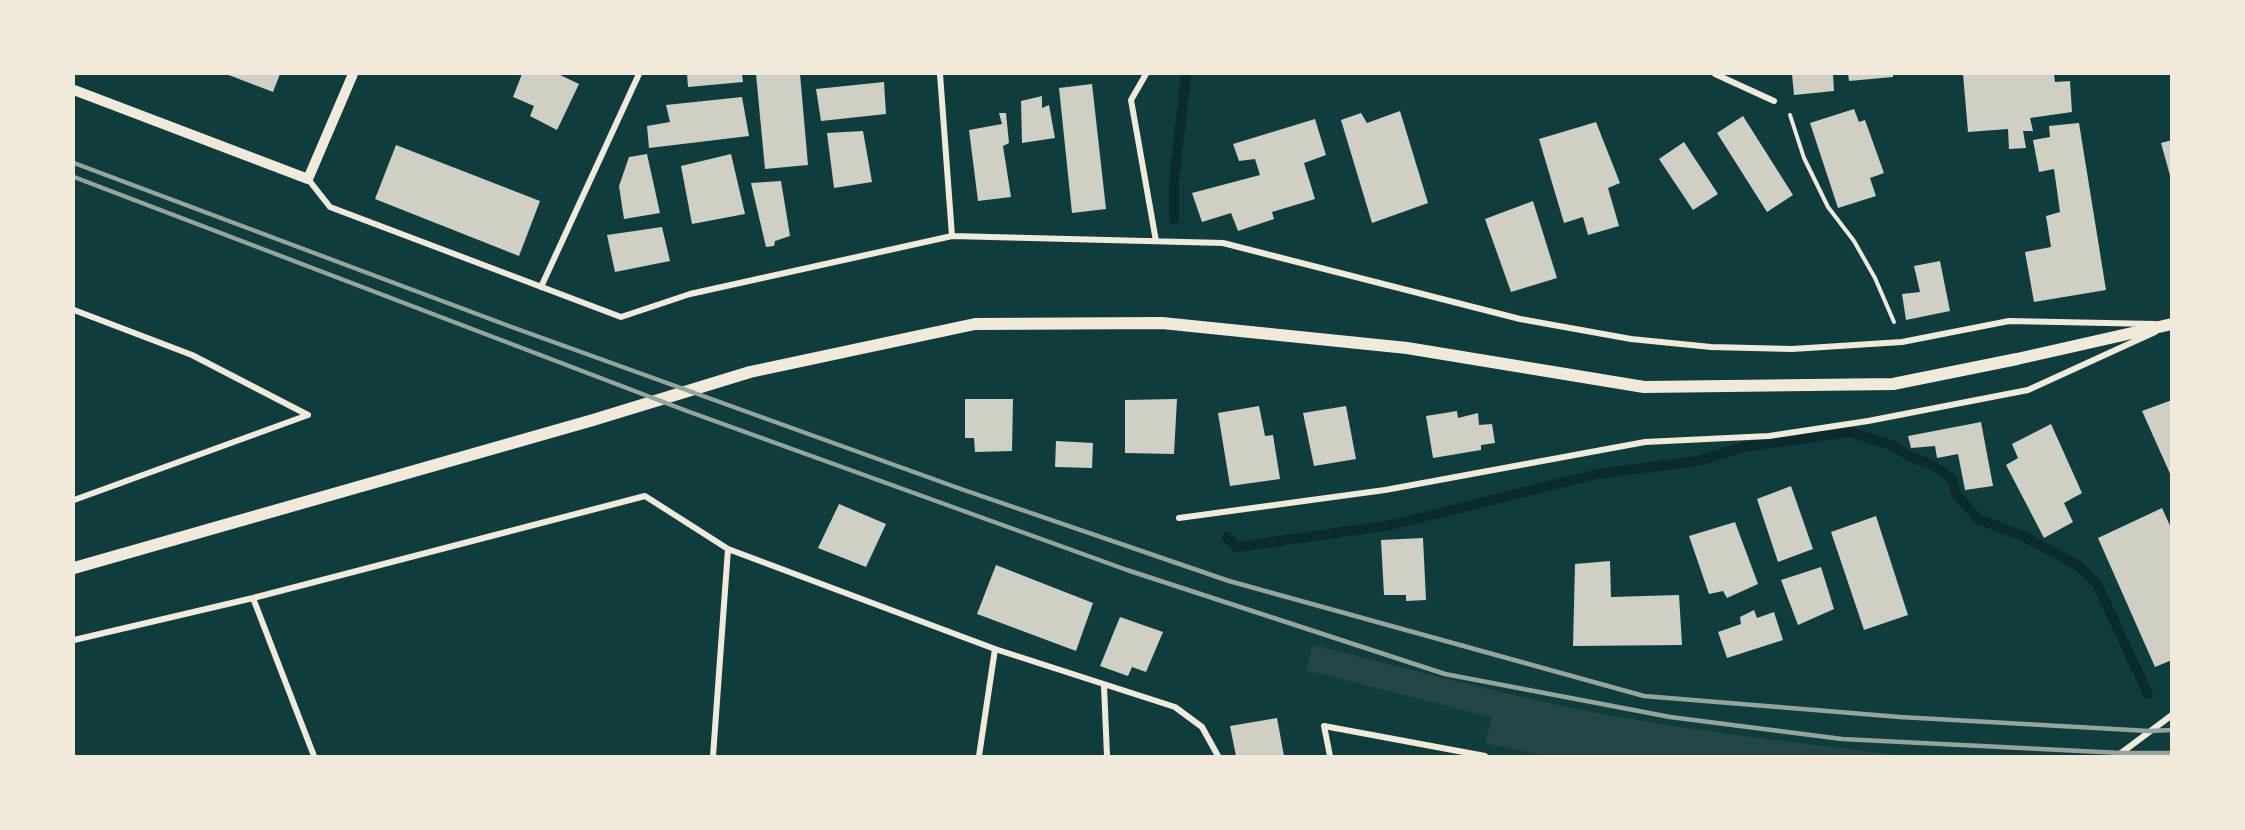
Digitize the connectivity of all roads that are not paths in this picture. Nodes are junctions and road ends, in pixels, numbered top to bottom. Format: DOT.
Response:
graph roads {
  1 [pos="352,74"];
  2 [pos="639,74"];
  3 [pos="940,74"];
  4 [pos="1146,74"];
  5 [pos="1715,74"];
  6 [pos="74,90"];
  7 [pos="1774,101"];
  8 [pos="308,179"];
  9 [pos="952,236"];
  10 [pos="1156,241"];
  11 [pos="541,287"];
  12 [pos="74,310"];
  13 [pos="2172,324"];
  14 [pos="74,500"];
  15 [pos="1179,518"];
  16 [pos="728,549"];
  17 [pos="74,567"];
  18 [pos="253,598"];
  19 [pos="74,640"];
  20 [pos="995,649"];
  21 [pos="1104,686"];
  22 [pos="2172,715"];
  23 [pos="314,756"];
  24 [pos="713,756"];
  25 [pos="979,756"];
  26 [pos="1107,756"];
  27 [pos="1218,756"];
  28 [pos="1330,756"];
  29 [pos="1485,756"];
  30 [pos="2117,756"];
  1 -- 8 [label="street"];
  2 -- 11 [label="street"];
  3 -- 9 [label="street"];
  4 -- 10 [label="street"];
  5 -- 7 [label="street"];
  6 -- 8 [label="street"];
  8 -- 11 [label="street"];
  9 -- 10 [label="street"];
  9 -- 11 [label="street"];
  10 -- 13 [label="street"];
  12 -- 14 [label="street"];
  13 -- 15 [label="street"];
  13 -- 17 [label="main road"];
  16 -- 18 [label="street"];
  16 -- 20 [label="street"];
  16 -- 24 [label="street"];
  18 -- 19 [label="street"];
  18 -- 23 [label="street"];
  20 -- 21 [label="street"];
  20 -- 25 [label="street"];
  21 -- 26 [label="street"];
  21 -- 27 [label="street"];
  22 -- 30 [label="street"];
  28 -- 29 [label="street"];
}
